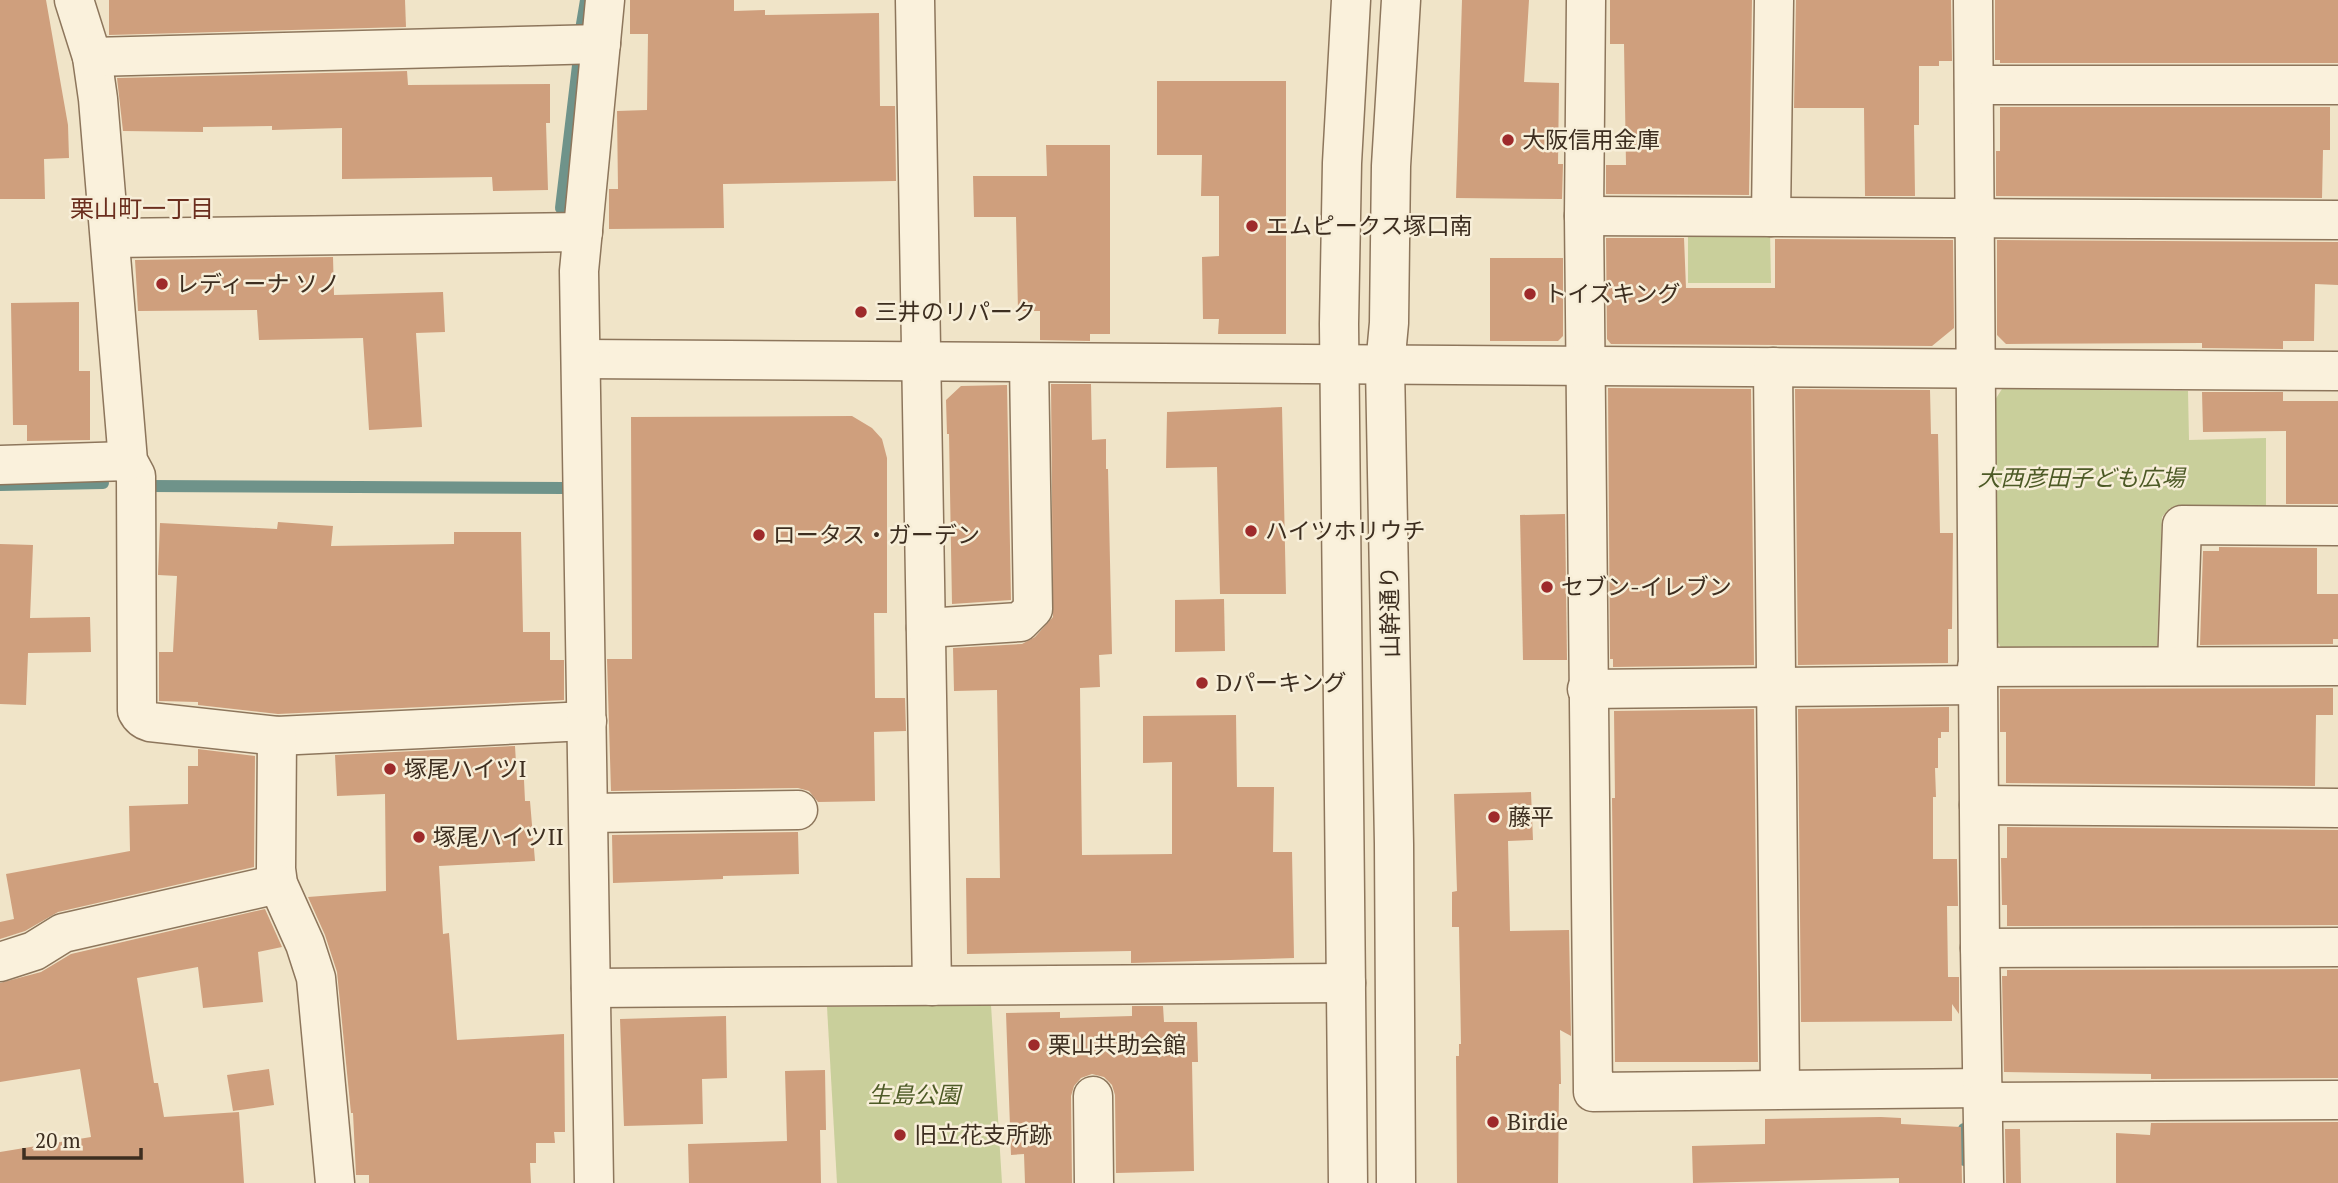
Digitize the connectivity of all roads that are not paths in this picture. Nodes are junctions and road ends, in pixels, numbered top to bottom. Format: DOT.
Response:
graph roads {
  1 [pos="74,0"];
  2 [pos="605,0"];
  3 [pos="915,0"];
  4 [pos="1351,0"];
  5 [pos="1401,0"];
  6 [pos="1587,0"];
  7 [pos="1774,0"];
  8 [pos="1973,0"];
  9 [pos="601,44"];
  10 [pos="92,57"];
  11 [pos="1974,85"];
  12 [pos="2338,85"];
  13 [pos="1584,216"];
  14 [pos="1771,217"];
  15 [pos="1975,218"];
  16 [pos="2338,220"];
  17 [pos="583,232"];
  18 [pos="110,238"];
  19 [pos="582,359"];
  20 [pos="921,362"];
  21 [pos="1028,363"];
  22 [pos="1339,365"];
  23 [pos="1385,366"];
  24 [pos="1586,367"];
  25 [pos="1773,367"];
  26 [pos="1976,369"];
  27 [pos="2338,371"];
  28 [pos="128,461"];
  29 [pos="0,465"];
  30 [pos="2338,526"];
  31 [pos="926,628"];
  32 [pos="2177,666"];
  33 [pos="2338,666"];
  34 [pos="1978,676"];
  35 [pos="1777,686"];
  36 [pos="1587,689"];
  37 [pos="576,722"];
  38 [pos="277,736"];
  39 [pos="1979,805"];
  40 [pos="2338,808"];
  41 [pos="798,810"];
  42 [pos="589,813"];
  43 [pos="278,884"];
  44 [pos="2338,947"];
  45 [pos="1980,948"];
  46 [pos="0,962"];
  47 [pos="1346,983"];
  48 [pos="932,986"];
  49 [pos="591,988"];
  50 [pos="1780,1089"];
  51 [pos="1983,1095"];
  52 [pos="1093,1096"];
  53 [pos="2338,1100"];
  54 [pos="335,1183"];
  55 [pos="594,1183"];
  56 [pos="1094,1183"];
  57 [pos="1348,1183"];
  58 [pos="1396,1183"];
  59 [pos="1984,1183"];
  1 -- 10 [label="street"];
  2 -- 9 [label="street"];
  3 -- 20 [label="street"];
  4 -- 22 [label="street, 山幹通り"];
  5 -- 23 [label="street, 山幹通り"];
  6 -- 13 [label="street"];
  7 -- 14 [label="street"];
  8 -- 11 [label="street"];
  9 -- 10 [label="street"];
  9 -- 17 [label="street"];
  10 -- 18 [label="street"];
  11 -- 12 [label="street"];
  11 -- 15 [label="street"];
  13 -- 14 [label="street"];
  13 -- 24 [label="street"];
  14 -- 15 [label="street"];
  15 -- 16 [label="street"];
  15 -- 26 [label="street"];
  17 -- 18 [label="street"];
  17 -- 19 [label="street"];
  18 -- 28 [label="street"];
  19 -- 20 [label="street"];
  19 -- 37 [label="street"];
  20 -- 21 [label="street"];
  20 -- 31 [label="street"];
  21 -- 22 [label="street"];
  21 -- 31 [label="street"];
  22 -- 23 [label="street"];
  22 -- 47 [label="street, 山幹通り"];
  23 -- 24 [label="street"];
  23 -- 58 [label="street, 山幹通り"];
  24 -- 25 [label="street"];
  24 -- 36 [label="street"];
  25 -- 26 [label="street"];
  25 -- 35 [label="street"];
  26 -- 27 [label="street"];
  26 -- 34 [label="street"];
  28 -- 29 [label="street"];
  28 -- 38 [label="street"];
  30 -- 32 [label="street"];
  31 -- 48 [label="street"];
  32 -- 33 [label="street"];
  32 -- 34 [label="street"];
  34 -- 35 [label="street"];
  34 -- 39 [label="street"];
  35 -- 36 [label="street"];
  35 -- 50 [label="street"];
  36 -- 50 [label="street"];
  37 -- 38 [label="street"];
  37 -- 42 [label="street"];
  38 -- 43 [label="street"];
  39 -- 40 [label="street"];
  39 -- 45 [label="street"];
  41 -- 42 [label="street"];
  42 -- 49 [label="street"];
  43 -- 46 [label="street"];
  43 -- 54 [label="street"];
  44 -- 45 [label="street"];
  45 -- 51 [label="street"];
  47 -- 48 [label="street"];
  47 -- 57 [label="street, 山幹通り"];
  48 -- 49 [label="street"];
  49 -- 55 [label="street"];
  50 -- 51 [label="street"];
  51 -- 53 [label="street"];
  51 -- 59 [label="street"];
  52 -- 56 [label="street"];
}
